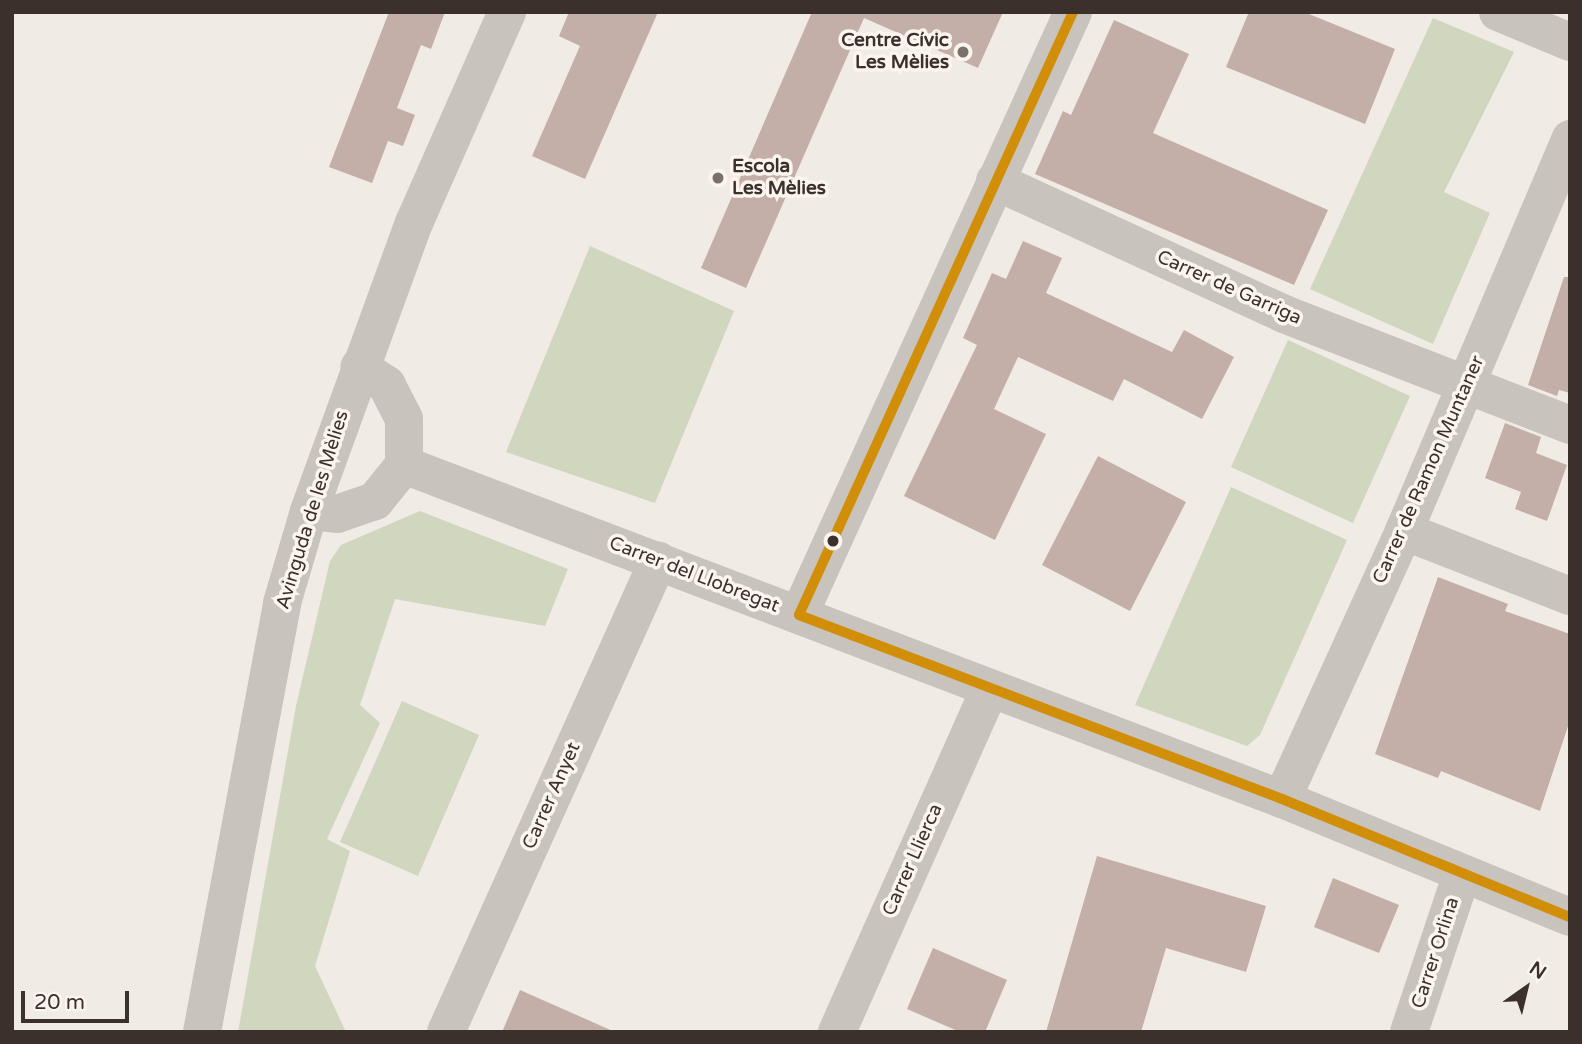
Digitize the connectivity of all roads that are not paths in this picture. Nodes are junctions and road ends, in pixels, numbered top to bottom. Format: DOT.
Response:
graph roads {
  1 [pos="507,12"];
  2 [pos="1073,12"];
  3 [pos="1498,12"];
  4 [pos="1570,42"];
  5 [pos="1570,139"];
  6 [pos="995,181"];
  7 [pos="1559,195"];
  8 [pos="359,367"];
  9 [pos="1466,387"];
  10 [pos="1570,425"];
  11 [pos="404,465"];
  12 [pos="309,511"];
  13 [pos="1404,531"];
  14 [pos="658,561"];
  15 [pos="1570,596"];
  16 [pos="799,615"];
  17 [pos="990,688"];
  18 [pos="1282,799"];
  19 [pos="1462,873"];
  20 [pos="1570,917"];
  21 [pos="202,1032"];
  22 [pos="446,1032"];
  23 [pos="837,1032"];
  24 [pos="1409,1032"];
  1 -- 8 [label="street, Avinguda de les Mèlies"];
  2 -- 6 [label="street"];
  3 -- 4 [label="street"];
  5 -- 7 [label="street, Carrer de Ramon Muntaner"];
  6 -- 9 [label="street, Carrer de Garriga"];
  6 -- 16 [label="street"];
  7 -- 9 [label="street, Carrer de Ramon Muntaner"];
  8 -- 11 [label="street"];
  8 -- 12 [label="street, Avinguda de les Mèlies"];
  9 -- 10 [label="street, Carrer de Garriga"];
  9 -- 13 [label="street, Carrer de Ramon Muntaner"];
  11 -- 12 [label="street"];
  11 -- 14 [label="street, Carrer del Llobregat"];
  12 -- 21 [label="street, Avinguda de les Mèlies"];
  13 -- 15 [label="street"];
  13 -- 18 [label="street, Carrer de Ramon Muntaner"];
  14 -- 16 [label="street, Carrer del Llobregat"];
  14 -- 22 [label="street, Carrer Anyet"];
  16 -- 17 [label="street, Carrer del Llobregat"];
  17 -- 18 [label="street, Carrer del Llobregat"];
  17 -- 23 [label="street, Carrer Llierca"];
  18 -- 19 [label="street, Carrer del Llobregat"];
  19 -- 20 [label="street, Carrer del Llobregat"];
  19 -- 24 [label="street, Carrer Orlina"];
}
